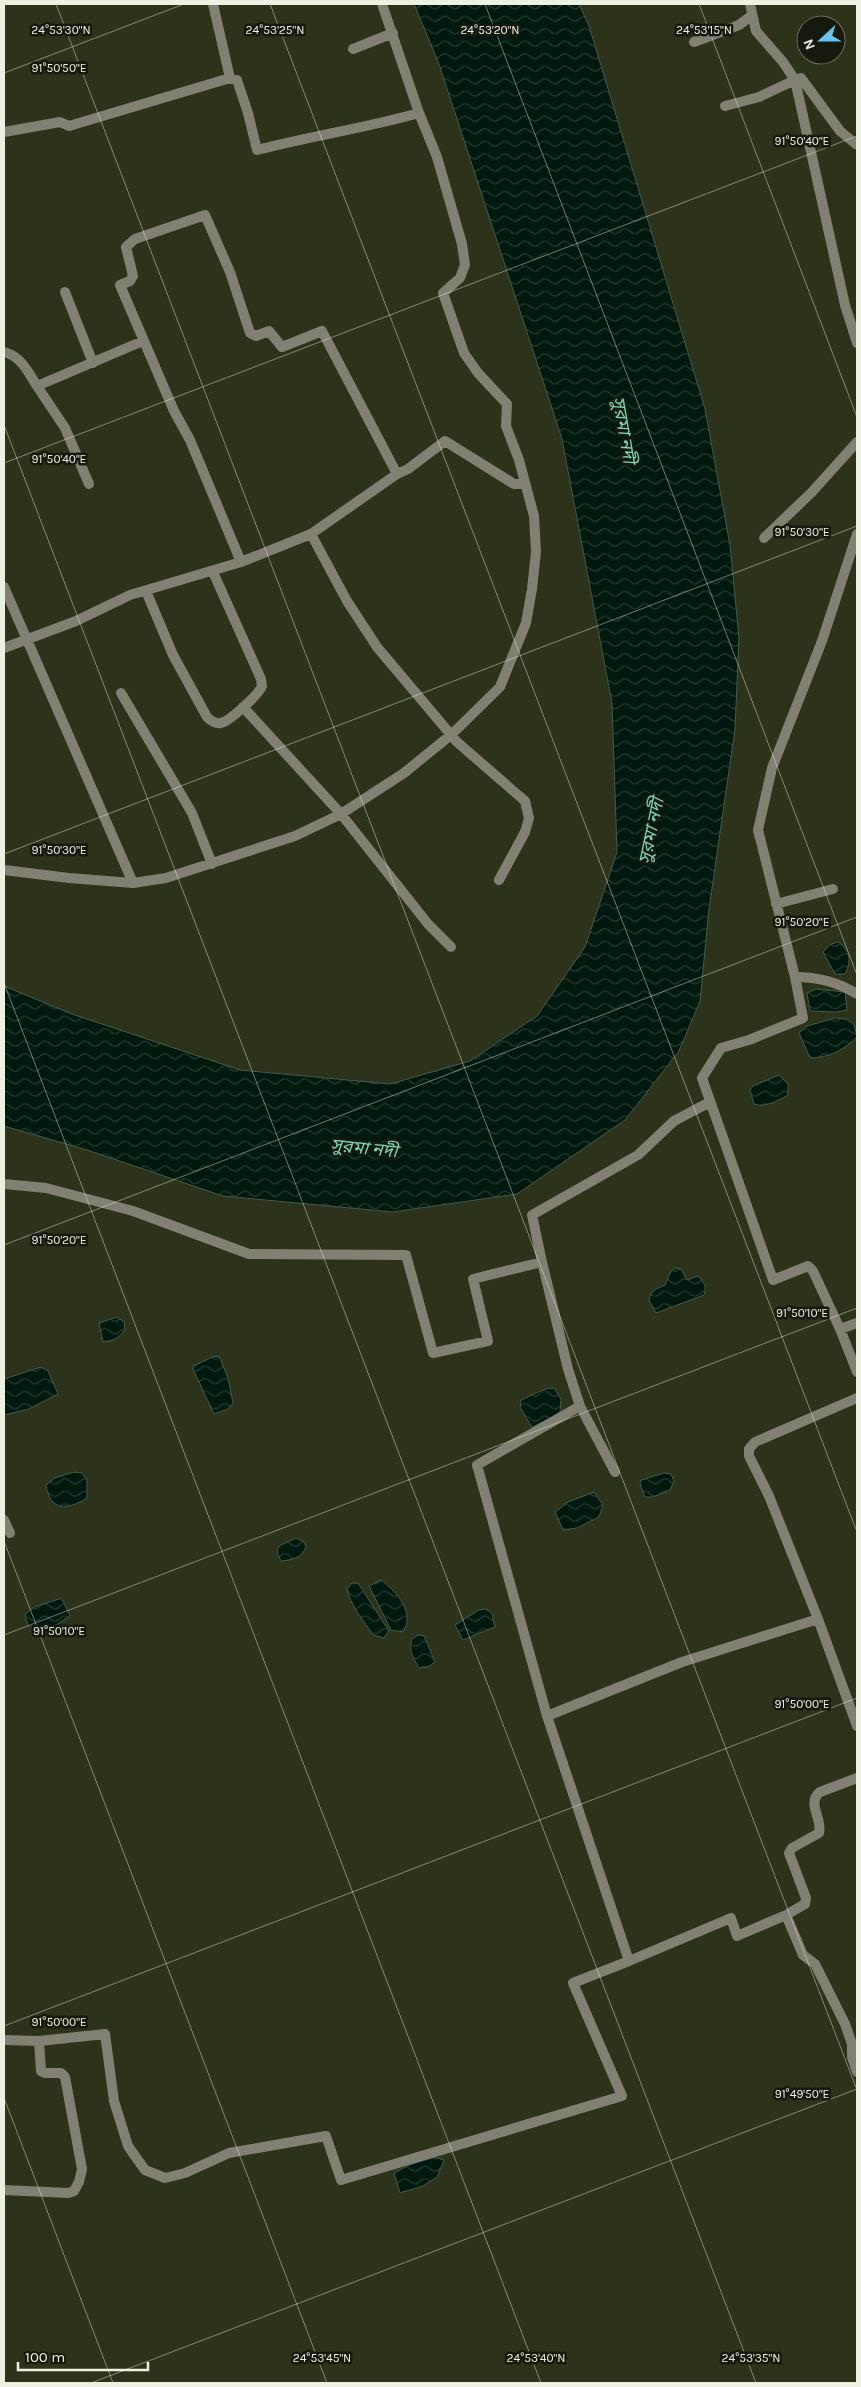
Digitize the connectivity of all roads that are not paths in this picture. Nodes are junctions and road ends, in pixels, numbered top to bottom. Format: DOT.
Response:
graph roads {
  1 [pos="213,4"];
  2 [pos="382,4"];
  3 [pos="750,4"];
  4 [pos="751,16"];
  5 [pos="393,33"];
  6 [pos="694,42"];
  7 [pos="353,49"];
  8 [pos="230,78"];
  9 [pos="795,80"];
  10 [pos="726,106"];
  11 [pos="419,112"];
  12 [pos="4,132"];
  13 [pos="857,145"];
  14 [pos="66,292"];
  15 [pos="143,341"];
  16 [pos="857,343"];
  17 [pos="4,352"];
  18 [pos="93,363"];
  19 [pos="37,386"];
  20 [pos="857,442"];
  21 [pos="397,474"];
  22 [pos="89,484"];
  23 [pos="524,484"];
  24 [pos="311,534"];
  25 [pos="857,534"];
  26 [pos="764,538"];
  27 [pos="241,562"];
  28 [pos="213,572"];
  29 [pos="4,587"];
  30 [pos="146,591"];
  31 [pos="26,640"];
  32 [pos="4,648"];
  33 [pos="121,693"];
  34 [pos="243,707"];
  35 [pos="452,734"];
  36 [pos="341,814"];
  37 [pos="212,864"];
  38 [pos="4,870"];
  39 [pos="499,880"];
  40 [pos="133,883"];
  41 [pos="833,889"];
  42 [pos="776,904"];
  43 [pos="451,947"];
  44 [pos="795,977"];
  45 [pos="857,994"];
  46 [pos="710,1102"];
  47 [pos="4,1184"];
  48 [pos="542,1262"];
  49 [pos="857,1323"];
  50 [pos="840,1329"];
  51 [pos="857,1372"];
  52 [pos="857,1398"];
  53 [pos="580,1406"];
  54 [pos="615,1472"];
  55 [pos="4,1520"];
  56 [pos="10,1533"];
  57 [pos="818,1619"];
  58 [pos="547,1716"];
  59 [pos="857,1726"];
  60 [pos="857,1778"];
  61 [pos="786,1915"];
  62 [pos="630,1961"];
  63 [pos="4,2040"];
  64 [pos="39,2041"];
  65 [pos="857,2072"];
  66 [pos="4,2190"];
  1 -- 8 [label="street"];
  2 -- 5 [label="street"];
  3 -- 4 [label="street"];
  4 -- 6 [label="street"];
  4 -- 9 [label="street"];
  5 -- 7 [label="street"];
  5 -- 11 [label="street"];
  8 -- 11 [label="street"];
  8 -- 12 [label="street"];
  9 -- 10 [label="street"];
  9 -- 13 [label="street"];
  9 -- 16 [label="street"];
  11 -- 23 [label="street"];
  14 -- 18 [label="street"];
  15 -- 18 [label="street"];
  15 -- 21 [label="street"];
  15 -- 27 [label="street"];
  17 -- 19 [label="street"];
  18 -- 19 [label="street"];
  19 -- 22 [label="street"];
  20 -- 26 [label="street"];
  21 -- 23 [label="street"];
  21 -- 24 [label="street"];
  23 -- 35 [label="street"];
  24 -- 27 [label="street"];
  24 -- 35 [label="street"];
  25 -- 42 [label="street"];
  27 -- 28 [label="street"];
  28 -- 30 [label="street"];
  28 -- 34 [label="street"];
  29 -- 31 [label="street"];
  30 -- 31 [label="street"];
  30 -- 34 [label="street"];
  31 -- 32 [label="street"];
  31 -- 40 [label="street"];
  33 -- 37 [label="street"];
  34 -- 36 [label="street"];
  35 -- 36 [label="street"];
  35 -- 39 [label="street"];
  36 -- 37 [label="street"];
  36 -- 43 [label="street"];
  37 -- 40 [label="street"];
  38 -- 40 [label="street"];
  41 -- 42 [label="street"];
  42 -- 44 [label="street"];
  44 -- 45 [label="street"];
  44 -- 46 [label="street"];
  46 -- 48 [label="street"];
  46 -- 50 [label="street"];
  47 -- 48 [label="street"];
  48 -- 53 [label="street"];
  49 -- 50 [label="street"];
  50 -- 51 [label="street"];
  52 -- 57 [label="street"];
  53 -- 54 [label="street"];
  53 -- 58 [label="street"];
  55 -- 56 [label="street"];
  57 -- 58 [label="street"];
  57 -- 59 [label="street"];
  58 -- 62 [label="street"];
  60 -- 61 [label="street"];
  61 -- 62 [label="street"];
  61 -- 65 [label="street"];
  62 -- 64 [label="street"];
  63 -- 64 [label="street"];
  64 -- 66 [label="street"];
}
